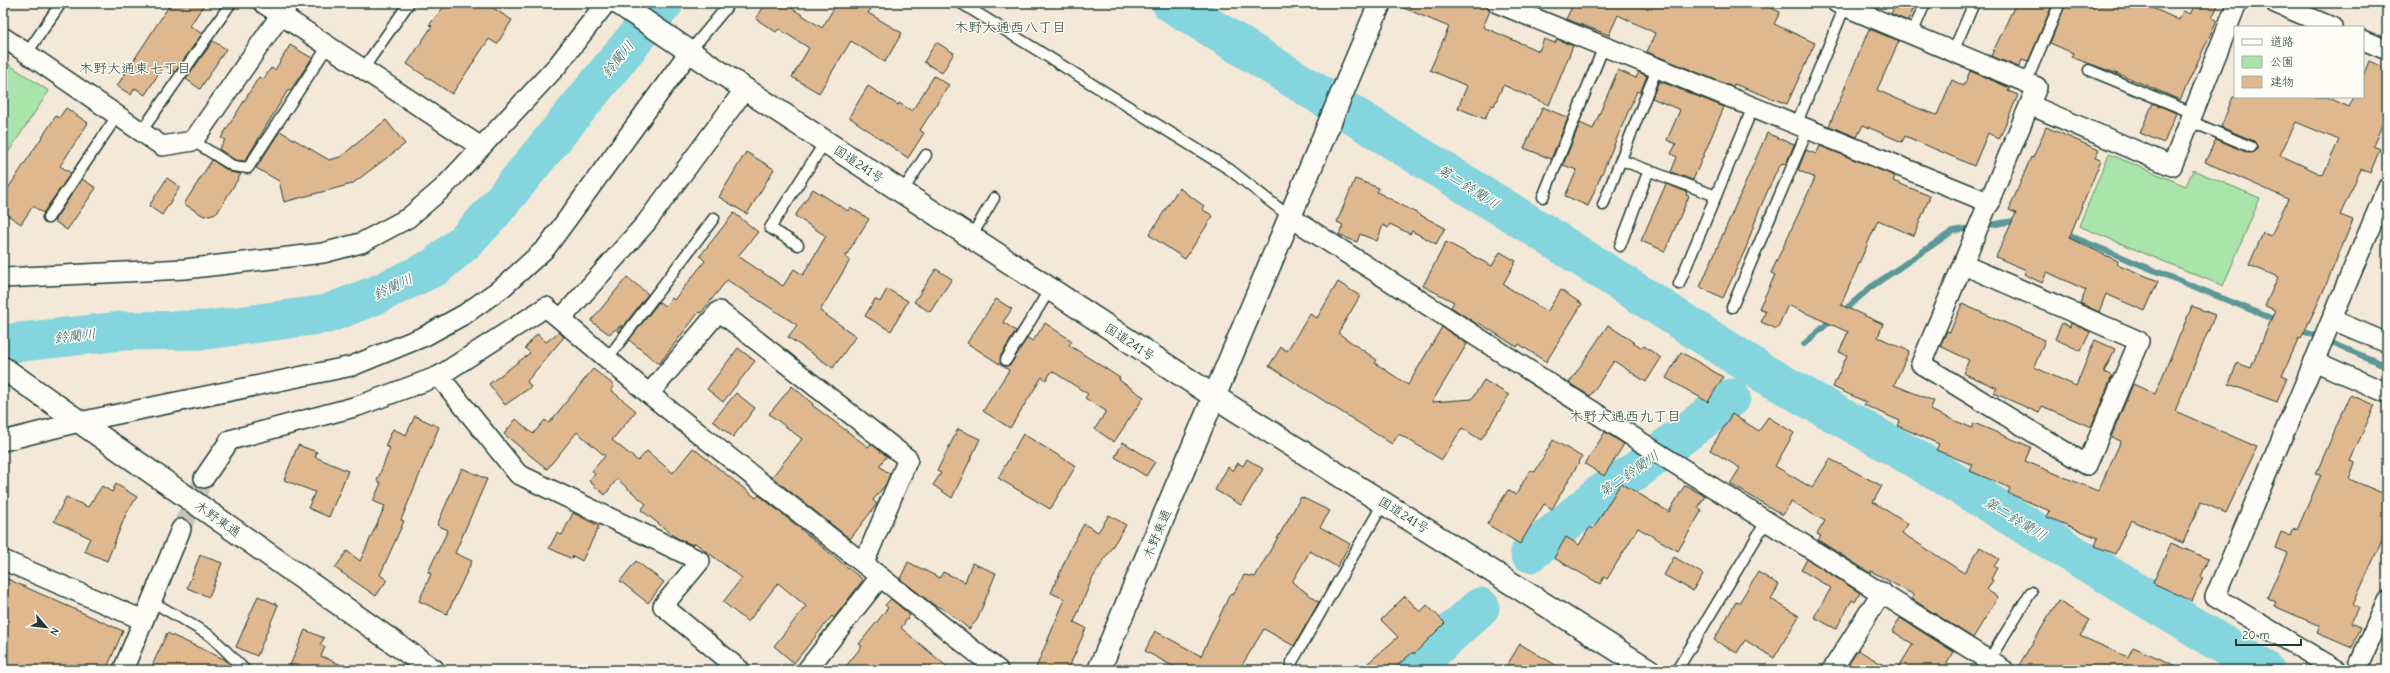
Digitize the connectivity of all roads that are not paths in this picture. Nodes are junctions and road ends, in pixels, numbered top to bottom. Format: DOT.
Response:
graph roads {
  1 [pos="61,3"];
  2 [pos="231,3"];
  3 [pos="263,3"];
  4 [pos="409,3"];
  5 [pos="730,3"];
  6 [pos="961,3"];
  7 [pos="1380,3"];
  8 [pos="1497,3"];
  9 [pos="1925,3"];
  10 [pos="1974,3"];
  11 [pos="2060,3"];
  12 [pos="2237,3"];
  13 [pos="2275,3"];
  14 [pos="616,4"];
  15 [pos="1841,5"];
  16 [pos="285,9"];
  17 [pos="2330,26"];
  18 [pos="1912,34"];
  19 [pos="3,37"];
  20 [pos="2364,40"];
  21 [pos="328,46"];
  22 [pos="1604,46"];
  23 [pos="683,47"];
  24 [pos="2387,50"];
  25 [pos="1954,52"];
  26 [pos="26,53"];
  27 [pos="1657,68"];
  28 [pos="363,69"];
  29 [pos="2089,70"];
  30 [pos="2026,82"];
  31 [pos="745,89"];
  32 [pos="2030,105"];
  33 [pos="1753,107"];
  34 [pos="117,116"];
  35 [pos="2191,117"];
  36 [pos="1802,127"];
  37 [pos="141,132"];
  38 [pos="192,141"];
  39 [pos="825,142"];
  40 [pos="481,147"];
  41 [pos="2251,147"];
  42 [pos="926,155"];
  43 [pos="1621,160"];
  44 [pos="1648,170"];
  45 [pos="2387,188"];
  46 [pos="902,192"];
  47 [pos="1543,196"];
  48 [pos="1716,196"];
  49 [pos="994,198"];
  50 [pos="1990,203"];
  51 [pos="1603,205"];
  52 [pos="1290,217"];
  53 [pos="48,218"];
  54 [pos="714,218"];
  55 [pos="971,237"];
  56 [pos="798,245"];
  57 [pos="1620,246"];
  58 [pos="1964,265"];
  59 [pos="3,278"];
  60 [pos="1680,284"];
  61 [pos="1050,289"];
  62 [pos="1732,307"];
  63 [pos="561,320"];
  64 [pos="2333,320"];
  65 [pos="2387,343"];
  66 [pos="607,359"];
  67 [pos="1006,360"];
  68 [pos="2314,362"];
  69 [pos="3,368"];
  70 [pos="439,376"];
  71 [pos="2387,393"];
  72 [pos="649,394"];
  73 [pos="1215,397"];
  74 [pos="79,422"];
  75 [pos="3,441"];
  76 [pos="204,478"];
  77 [pos="1384,502"];
  78 [pos="1767,520"];
  79 [pos="181,529"];
  80 [pos="3,560"];
  81 [pos="864,563"];
  82 [pos="880,576"];
  83 [pos="1882,592"];
  84 [pos="2031,592"];
  85 [pos="151,601"];
  86 [pos="2387,601"];
  87 [pos="143,620"];
  88 [pos="1996,665"];
  89 [pos="123,670"];
  90 [pos="245,670"];
  91 [pos="433,670"];
  92 [pos="740,670"];
  93 [pos="807,670"];
  94 [pos="998,670"];
  95 [pos="1099,670"];
  96 [pos="1291,670"];
  97 [pos="1649,670"];
  98 [pos="1677,670"];
  99 [pos="1832,670"];
  100 [pos="2337,670"];
  101 [pos="2357,670"];
  1 -- 26 [label="lane"];
  2 -- 37 [label="lane"];
  3 -- 16 [label="street"];
  4 -- 28 [label="lane"];
  5 -- 23 [label="lane"];
  6 -- 52 [label="lane"];
  7 -- 52 [label="main road, 木野東通"];
  8 -- 22 [label="street"];
  9 -- 18 [label="lane"];
  10 -- 25 [label="lane"];
  11 -- 30 [label="lane"];
  12 -- 35 [label="street"];
  13 -- 17 [label="street"];
  14 -- 23 [label="main road, 国道241号"];
  14 -- 40 [label="street"];
  15 -- 18 [label="street"];
  15 -- 36 [label="lane"];
  16 -- 21 [label="street"];
  16 -- 38 [label="street"];
  18 -- 25 [label="street"];
  19 -- 26 [label="street"];
  20 -- 24 [label="street"];
  21 -- 28 [label="street"];
  21 -- 38 [label="lane"];
  22 -- 27 [label="street"];
  22 -- 47 [label="lane"];
  23 -- 31 [label="main road, 国道241号"];
  23 -- 74 [label="street"];
  25 -- 30 [label="street"];
  26 -- 34 [label="street"];
  27 -- 33 [label="street"];
  27 -- 43 [label="lane"];
  28 -- 40 [label="street"];
  29 -- 35 [label="lane"];
  30 -- 32 [label="street"];
  31 -- 39 [label="main road, 国道241号"];
  31 -- 63 [label="street"];
  32 -- 35 [label="street"];
  32 -- 50 [label="street"];
  33 -- 36 [label="street"];
  33 -- 48 [label="lane"];
  34 -- 37 [label="street"];
  34 -- 53 [label="lane"];
  35 -- 41 [label="lane"];
  36 -- 50 [label="street"];
  36 -- 62 [label="lane"];
  37 -- 38 [label="street"];
  39 -- 46 [label="main road, 国道241号"];
  39 -- 56 [label="lane"];
  40 -- 59 [label="street"];
  42 -- 46 [label="lane"];
  43 -- 44 [label="lane"];
  43 -- 51 [label="lane"];
  44 -- 48 [label="lane"];
  44 -- 57 [label="lane"];
  45 -- 64 [label="street"];
  46 -- 55 [label="main road, 国道241号"];
  48 -- 60 [label="lane"];
  49 -- 55 [label="lane"];
  50 -- 58 [label="street"];
  52 -- 73 [label="main road, 木野東通"];
  52 -- 78 [label="street"];
  54 -- 66 [label="lane"];
  55 -- 61 [label="main road, 国道241号"];
  58 -- 58 [label="street"];
  61 -- 67 [label="lane"];
  61 -- 73 [label="main road, 国道241号"];
  63 -- 66 [label="street"];
  63 -- 70 [label="street"];
  64 -- 65 [label="street"];
  64 -- 68 [label="street"];
  66 -- 72 [label="street"];
  68 -- 71 [label="street"];
  68 -- 100 [label="street"];
  69 -- 74 [label="main road, 木野東通"];
  70 -- 76 [label="street"];
  70 -- 92 [label="street"];
  72 -- 81 [label="street"];
  72 -- 81 [label="street"];
  73 -- 77 [label="main road, 国道241号"];
  73 -- 95 [label="main road, 木野東通"];
  74 -- 75 [label="street"];
  74 -- 91 [label="main road, 木野東通"];
  77 -- 96 [label="lane"];
  77 -- 97 [label="main road, 国道241号"];
  78 -- 83 [label="street"];
  78 -- 98 [label="lane"];
  79 -- 85 [label="street"];
  80 -- 87 [label="street"];
  81 -- 82 [label="street"];
  82 -- 93 [label="street"];
  82 -- 94 [label="street"];
  83 -- 88 [label="street"];
  83 -- 99 [label="street"];
  84 -- 88 [label="lane"];
  85 -- 87 [label="street"];
  85 -- 90 [label="lane"];
  86 -- 101 [label="street"];
  87 -- 89 [label="street"];
}
